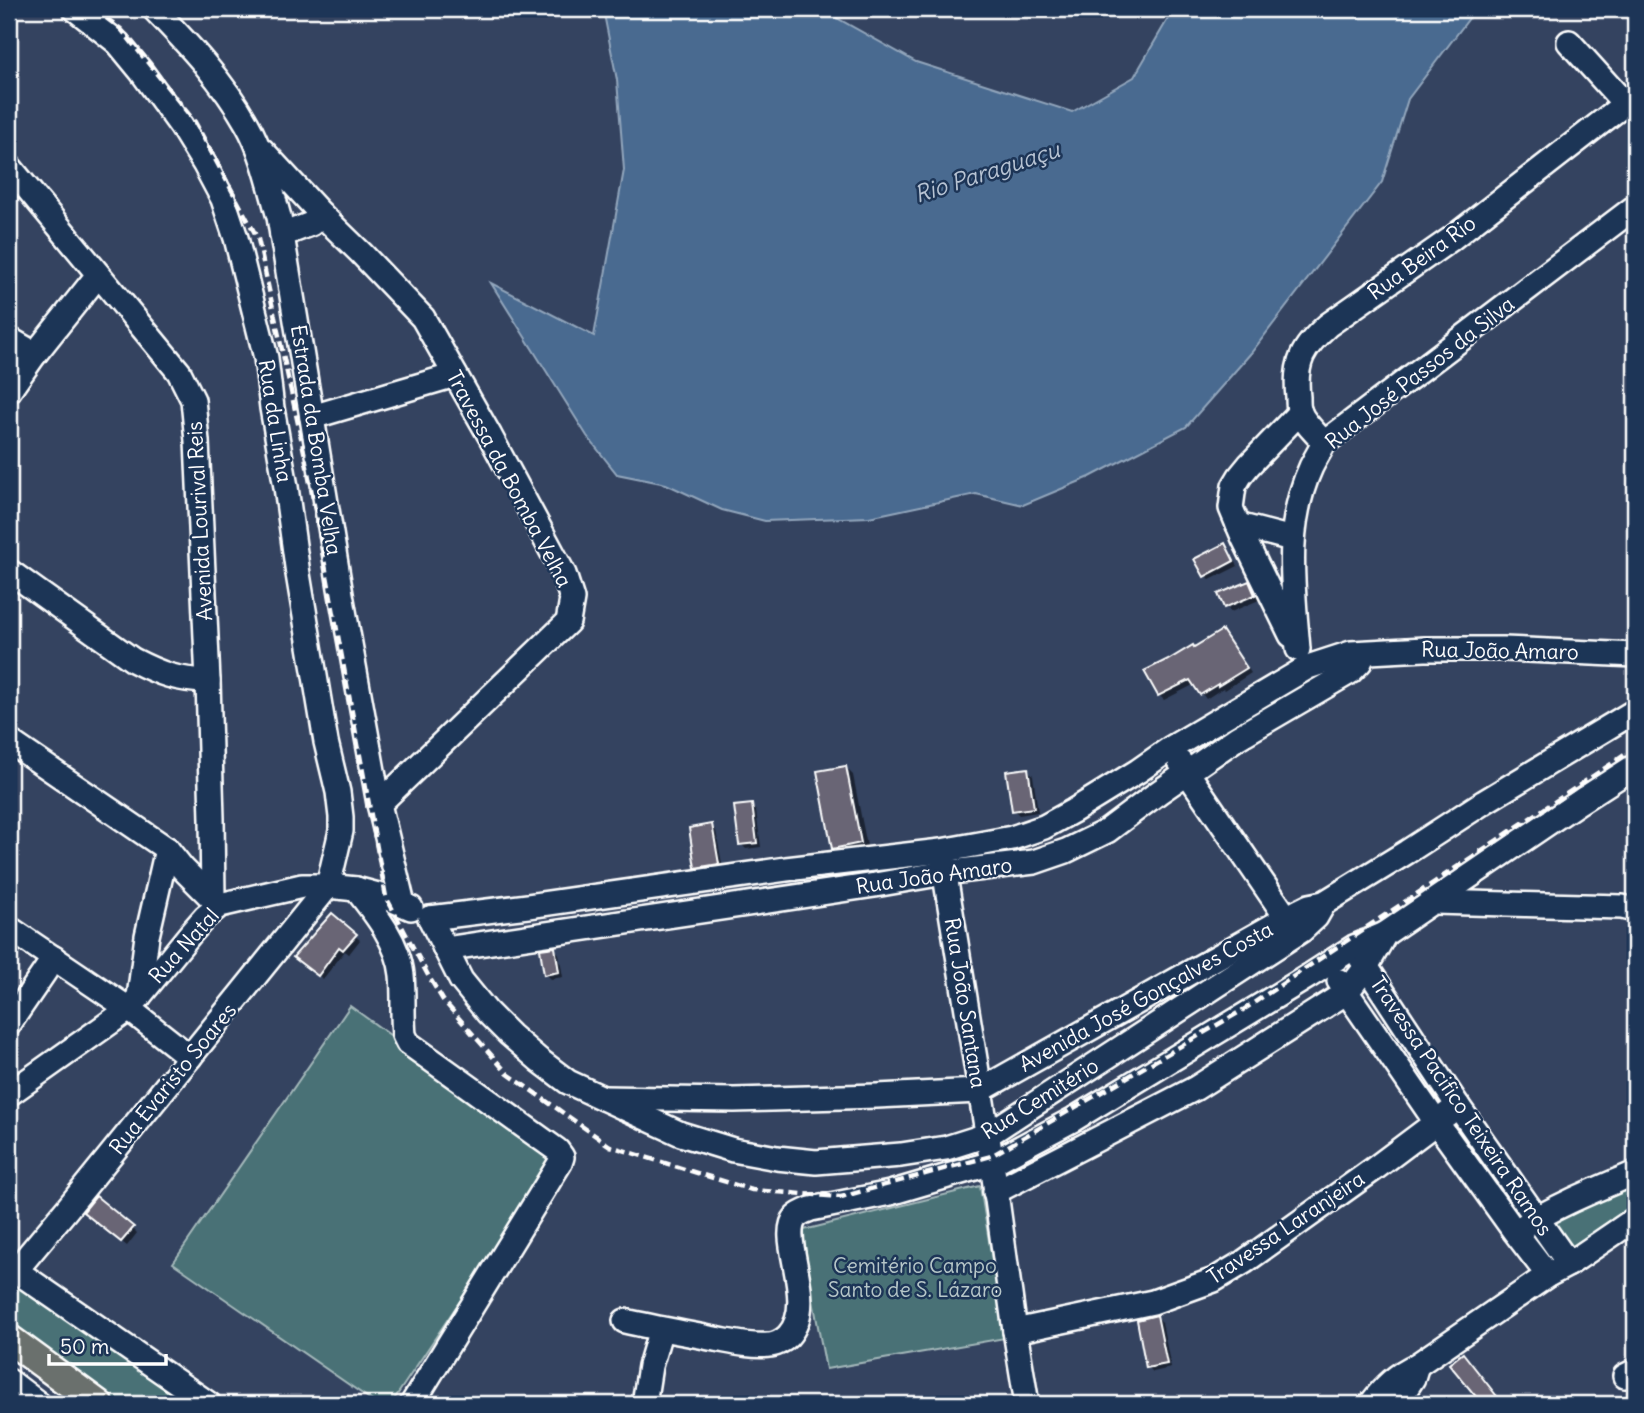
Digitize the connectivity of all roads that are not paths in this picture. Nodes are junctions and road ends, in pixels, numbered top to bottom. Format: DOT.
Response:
graph roads {
  1 [pos="75,9"];
  2 [pos="154,9"];
  3 [pos="1569,42"];
  4 [pos="1630,100"];
  5 [pos="257,145"];
  6 [pos="9,166"];
  7 [pos="1635,207"];
  8 [pos="321,214"];
  9 [pos="282,235"];
  10 [pos="98,275"];
  11 [pos="9,339"];
  12 [pos="35,354"];
  13 [pos="455,374"];
  14 [pos="9,391"];
  15 [pos="1300,412"];
  16 [pos="312,417"];
  17 [pos="1324,443"];
  18 [pos="1238,525"];
  19 [pos="1292,540"];
  20 [pos="9,571"];
  21 [pos="1364,653"];
  22 [pos="1635,655"];
  23 [pos="1303,658"];
  24 [pos="208,681"];
  25 [pos="1323,688"];
  26 [pos="1635,711"];
  27 [pos="9,741"];
  28 [pos="1171,748"];
  29 [pos="9,757"];
  30 [pos="1635,766"];
  31 [pos="1187,773"];
  32 [pos="379,804"];
  33 [pos="171,860"];
  34 [pos="942,862"];
  35 [pos="328,886"];
  36 [pos="356,889"];
  37 [pos="216,902"];
  38 [pos="1434,902"];
  39 [pos="403,904"];
  40 [pos="1631,906"];
  41 [pos="430,918"];
  42 [pos="1292,925"];
  43 [pos="9,928"];
  44 [pos="1385,934"];
  45 [pos="1354,947"];
  46 [pos="444,949"];
  47 [pos="54,958"];
  48 [pos="1328,964"];
  49 [pos="1366,967"];
  50 [pos="1347,992"];
  51 [pos="134,1003"];
  52 [pos="9,1024"];
  53 [pos="190,1057"];
  54 [pos="979,1091"];
  55 [pos="9,1094"];
  56 [pos="603,1098"];
  57 [pos="1458,1106"];
  58 [pos="1436,1122"];
  59 [pos="987,1135"];
  60 [pos="992,1163"];
  61 [pos="1635,1173"];
  62 [pos="995,1192"];
  63 [pos="1536,1219"];
  64 [pos="1635,1219"];
  65 [pos="1515,1232"];
  66 [pos="1569,1264"];
  67 [pos="12,1268"];
  68 [pos="1548,1275"];
  69 [pos="625,1321"];
  70 [pos="661,1329"];
  71 [pos="1015,1331"];
  72 [pos="9,1339"];
  73 [pos="1417,1365"];
  74 [pos="9,1381"];
  75 [pos="39,1404"];
  76 [pos="98,1404"];
  77 [pos="209,1404"];
  78 [pos="412,1404"];
  79 [pos="644,1404"];
  80 [pos="1027,1404"];
  81 [pos="1371,1404"];
  82 [pos="1396,1404"];
  1 -- 35 [label="street, Rua da Linha"];
  2 -- 5 [label="street, Estrada da Bomba Velha"];
  3 -- 4 [label="street, Rua Beira Rio"];
  4 -- 15 [label="street, Rua Beira Rio"];
  5 -- 8 [label="street, Travessa da Bomba Velha"];
  5 -- 9 [label="street, Estrada da Bomba Velha"];
  6 -- 10 [label="street, Avenida Lourival Reis"];
  7 -- 17 [label="street, Rua José Passos da Silva"];
  8 -- 9 [label="street"];
  8 -- 13 [label="street, Travessa da Bomba Velha"];
  9 -- 16 [label="street, Estrada da Bomba Velha"];
  10 -- 12 [label="street"];
  10 -- 24 [label="street, Avenida Lourival Reis"];
  11 -- 12 [label="street"];
  12 -- 14 [label="street"];
  13 -- 16 [label="street"];
  13 -- 32 [label="street, Travessa da Bomba Velha"];
  15 -- 17 [label="street"];
  15 -- 18 [label="street, Rua José Passos da Silva"];
  16 -- 32 [label="street, Estrada da Bomba Velha"];
  17 -- 19 [label="street, Rua José Passos da Silva"];
  18 -- 19 [label="street"];
  18 -- 23 [label="street, Rua José Passos da Silva"];
  19 -- 23 [label="street, Rua José Passos da Silva"];
  20 -- 24 [label="street"];
  21 -- 22 [label="street, Rua João Amaro"];
  21 -- 23 [label="street, Rua João Amaro"];
  21 -- 25 [label="street, Rua João Amaro"];
  23 -- 25 [label="street"];
  23 -- 28 [label="street, Rua João Amaro"];
  24 -- 37 [label="street, Avenida Lourival Reis"];
  25 -- 31 [label="street, Rua João Amaro"];
  26 -- 42 [label="street, Rua Cemitério"];
  27 -- 33 [label="street"];
  28 -- 31 [label="street"];
  28 -- 34 [label="street, Rua João Amaro"];
  29 -- 33 [label="street"];
  30 -- 38 [label="street, Rua Cemitério"];
  31 -- 34 [label="street, Rua João Amaro"];
  31 -- 42 [label="street"];
  32 -- 39 [label="street, Estrada da Bomba Velha"];
  33 -- 37 [label="street"];
  33 -- 51 [label="street"];
  34 -- 41 [label="street, Rua João Amaro"];
  34 -- 46 [label="street, Rua João Amaro"];
  34 -- 54 [label="street, Rua João Santana"];
  35 -- 36 [label="street, Rua Natal"];
  35 -- 37 [label="street, Rua Natal"];
  35 -- 53 [label="street, Rua Evaristo Soares"];
  36 -- 39 [label="street, Rua Natal"];
  36 -- 78 [label="street"];
  37 -- 51 [label="street, Rua Natal"];
  38 -- 40 [label="street"];
  38 -- 44 [label="street, Rua Cemitério"];
  39 -- 41 [label="street, Rua Natal"];
  41 -- 46 [label="street, Rua Cemitério"];
  42 -- 54 [label="street, Avenida José Gonçalves Costa"];
  42 -- 59 [label="street, Rua Cemitério"];
  43 -- 47 [label="street"];
  44 -- 45 [label="street, Rua Cemitério"];
  44 -- 49 [label="street"];
  45 -- 48 [label="street, Rua Cemitério"];
  45 -- 49 [label="street, Travessa Pacifico Teixeira Ramos"];
  46 -- 56 [label="street, Rua Cemitério"];
  47 -- 51 [label="street"];
  47 -- 52 [label="street"];
  48 -- 50 [label="street, Travessa Pacifico Teixeira Ramos"];
  48 -- 60 [label="street, Rua Cemitério"];
  49 -- 50 [label="street"];
  49 -- 57 [label="street, Travessa Pacifico Teixeira Ramos"];
  50 -- 58 [label="street, Travessa Pacifico Teixeira Ramos"];
  50 -- 62 [label="street"];
  51 -- 53 [label="street"];
  51 -- 55 [label="street, Rua Natal"];
  53 -- 67 [label="street, Rua Evaristo Soares"];
  54 -- 56 [label="street, Avenida José Gonçalves Costa"];
  54 -- 59 [label="street, Rua João Santana"];
  56 -- 59 [label="street, Rua Cemitério"];
  57 -- 58 [label="street, Travessa Laranjeira"];
  57 -- 63 [label="street, Travessa Pacifico Teixeira Ramos"];
  58 -- 65 [label="street, Travessa Pacifico Teixeira Ramos"];
  58 -- 71 [label="street, Travessa Laranjeira"];
  59 -- 60 [label="street, Rua João Santana"];
  60 -- 62 [label="street, Rua João Santana"];
  60 -- 70 [label="street, Rua Cemitério"];
  61 -- 63 [label="street"];
  62 -- 71 [label="street, Rua João Santana"];
  63 -- 65 [label="street"];
  63 -- 66 [label="street, Travessa Pacifico Teixeira Ramos"];
  64 -- 66 [label="street"];
  65 -- 68 [label="street, Travessa Pacifico Teixeira Ramos"];
  66 -- 68 [label="street"];
  67 -- 77 [label="street"];
  68 -- 73 [label="street"];
  69 -- 70 [label="street"];
  70 -- 79 [label="street"];
  71 -- 80 [label="street, Rua João Santana"];
  72 -- 76 [label="main road"];
  73 -- 81 [label="street"];
  73 -- 82 [label="street"];
  74 -- 75 [label="street"];
}
